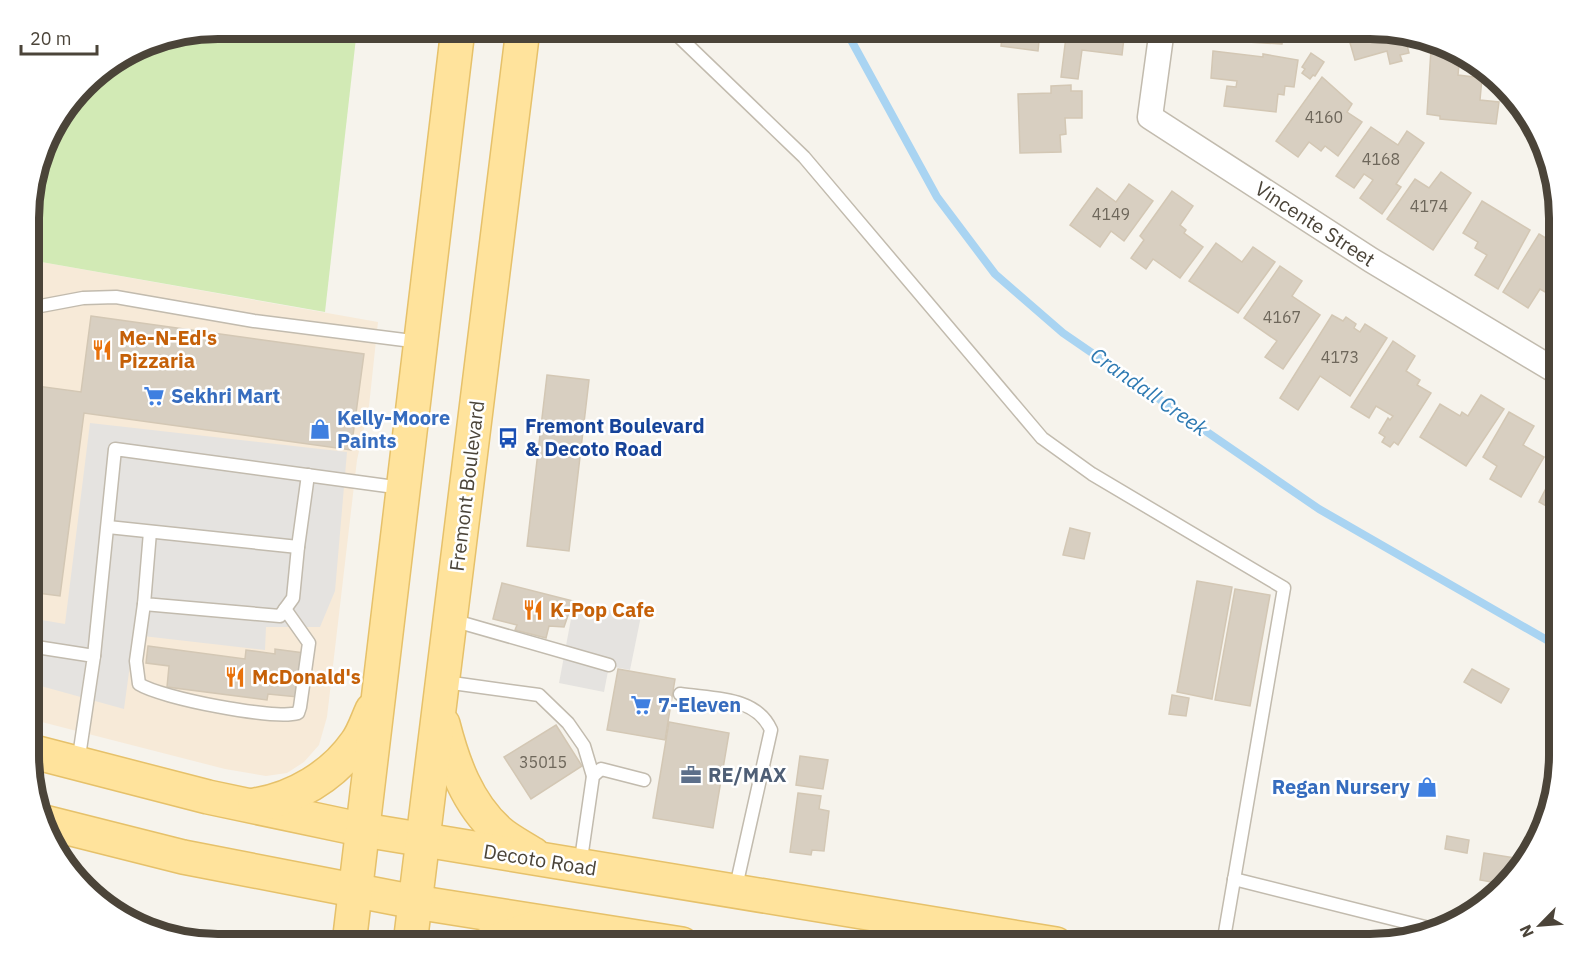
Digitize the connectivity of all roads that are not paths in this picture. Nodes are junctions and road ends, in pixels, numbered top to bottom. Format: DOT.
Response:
graph roads {
  1 [pos="458,39"];
  2 [pos="522,39"];
  3 [pos="682,39"];
  4 [pos="1161,39"];
  5 [pos="39,306"];
  6 [pos="422,342"];
  7 [pos="1549,367"];
  8 [pos="308,475"];
  9 [pos="404,489"];
  10 [pos="108,527"];
  11 [pos="150,532"];
  12 [pos="298,547"];
  13 [pos="144,604"];
  14 [pos="285,609"];
  15 [pos="450,620"];
  16 [pos="39,647"];
  17 [pos="94,656"];
  18 [pos="609,665"];
  19 [pos="380,692"];
  20 [pos="680,694"];
  21 [pos="441,695"];
  22 [pos="39,753"];
  23 [pos="77,764"];
  24 [pos="593,776"];
  25 [pos="644,780"];
  26 [pos="249,806"];
  27 [pos="364,830"];
  28 [pos="59,835"];
  29 [pos="422,841"];
  30 [pos="545,861"];
  31 [pos="580,867"];
  32 [pos="1234,879"];
  33 [pos="356,890"];
  34 [pos="735,892"];
  35 [pos="414,902"];
  36 [pos="549,923"];
  37 [pos="1423,926"];
  38 [pos="350,934"];
  39 [pos="411,934"];
  40 [pos="517,934"];
  41 [pos="619,934"];
  42 [pos="994,934"];
  43 [pos="1225,934"];
  1 -- 6 [label="main road"];
  2 -- 15 [label="main road, Fremont Boulevard"];
  3 -- 32 [label="lane"];
  4 -- 7 [label="street, Vincente Street"];
  5 -- 6 [label="lane"];
  6 -- 9 [label="main road"];
  8 -- 9 [label="lane"];
  8 -- 10 [label="lane"];
  8 -- 12 [label="lane"];
  9 -- 19 [label="main road"];
  10 -- 11 [label="lane"];
  10 -- 17 [label="lane"];
  11 -- 12 [label="lane"];
  11 -- 13 [label="lane"];
  12 -- 14 [label="lane"];
  13 -- 14 [label="lane"];
  13 -- 14 [label="lane"];
  15 -- 18 [label="lane"];
  15 -- 21 [label="main road, Fremont Boulevard"];
  16 -- 17 [label="lane"];
  17 -- 23 [label="lane"];
  19 -- 26 [label="main road"];
  19 -- 27 [label="main road"];
  20 -- 34 [label="lane"];
  21 -- 24 [label="lane"];
  21 -- 29 [label="main road, Fremont Boulevard"];
  21 -- 30 [label="main road"];
  22 -- 23 [label="main road, Decoto Road"];
  23 -- 26 [label="main road, Decoto Road"];
  24 -- 25 [label="lane"];
  24 -- 31 [label="lane"];
  26 -- 27 [label="main road, Decoto Road"];
  27 -- 29 [label="main road, Decoto Road"];
  27 -- 33 [label="main road"];
  28 -- 33 [label="main road"];
  29 -- 30 [label="main road, Decoto Road"];
  29 -- 35 [label="main road, Fremont Boulevard"];
  30 -- 31 [label="main road, Decoto Road"];
  31 -- 34 [label="main road, Decoto Road"];
  32 -- 37 [label="lane"];
  32 -- 43 [label="lane"];
  33 -- 35 [label="main road"];
  33 -- 38 [label="main road"];
  34 -- 42 [label="main road, Decoto Road"];
  35 -- 36 [label="main road"];
  35 -- 39 [label="main road, Fremont Boulevard"];
  36 -- 40 [label="main road"];
  36 -- 41 [label="main road"];
}
